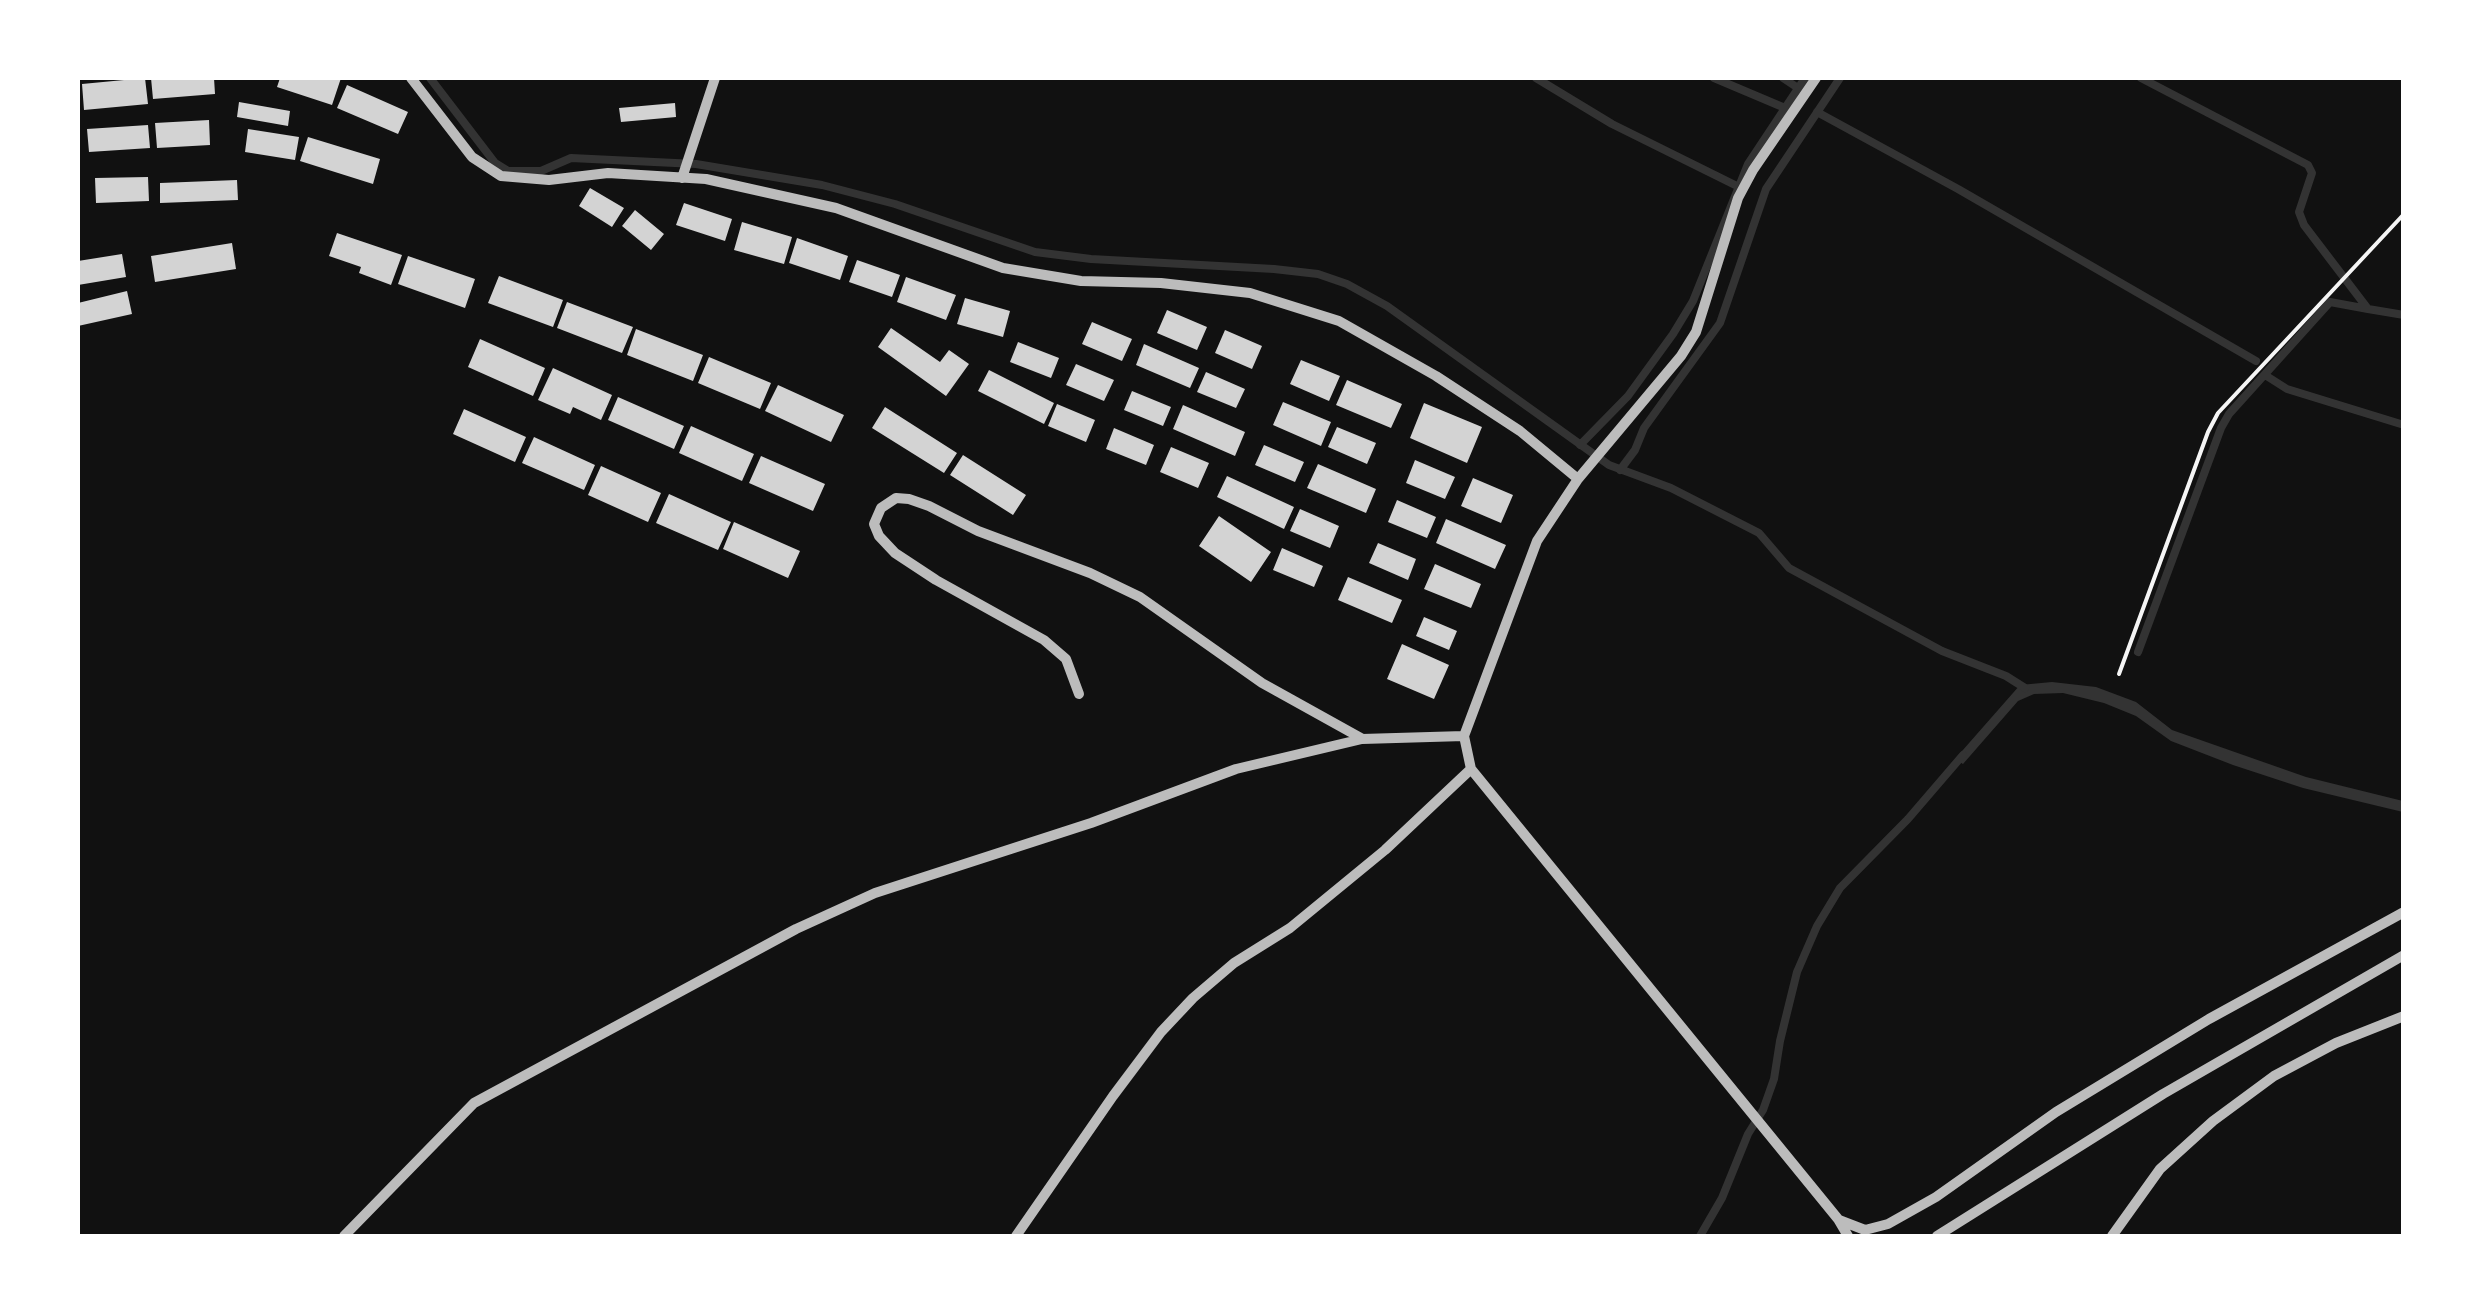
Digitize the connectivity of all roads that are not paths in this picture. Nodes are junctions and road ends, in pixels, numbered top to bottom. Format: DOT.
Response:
graph roads {
  1 [pos="411,78"];
  2 [pos="715,78"];
  3 [pos="1816,78"];
  4 [pos="682,175"];
  5 [pos="1578,479"];
  6 [pos="1079,694"];
  7 [pos="1464,736"];
  8 [pos="1362,739"];
  9 [pos="1471,769"];
  10 [pos="2404,912"];
  11 [pos="2404,955"];
  12 [pos="2404,1016"];
  13 [pos="1838,1219"];
  14 [pos="344,1236"];
  15 [pos="1016,1236"];
  16 [pos="1848,1236"];
  17 [pos="1938,1236"];
  18 [pos="2112,1236"];
  1 -- 4 [label="street"];
  2 -- 4 [label="street"];
  3 -- 5 [label="street"];
  4 -- 5 [label="street"];
  5 -- 7 [label="street"];
  6 -- 8 [label="street"];
  7 -- 8 [label="street"];
  7 -- 9 [label="street"];
  8 -- 14 [label="street"];
  9 -- 13 [label="street"];
  9 -- 15 [label="street"];
  10 -- 13 [label="street"];
  11 -- 17 [label="street"];
  12 -- 18 [label="street"];
  13 -- 16 [label="street"];
}
